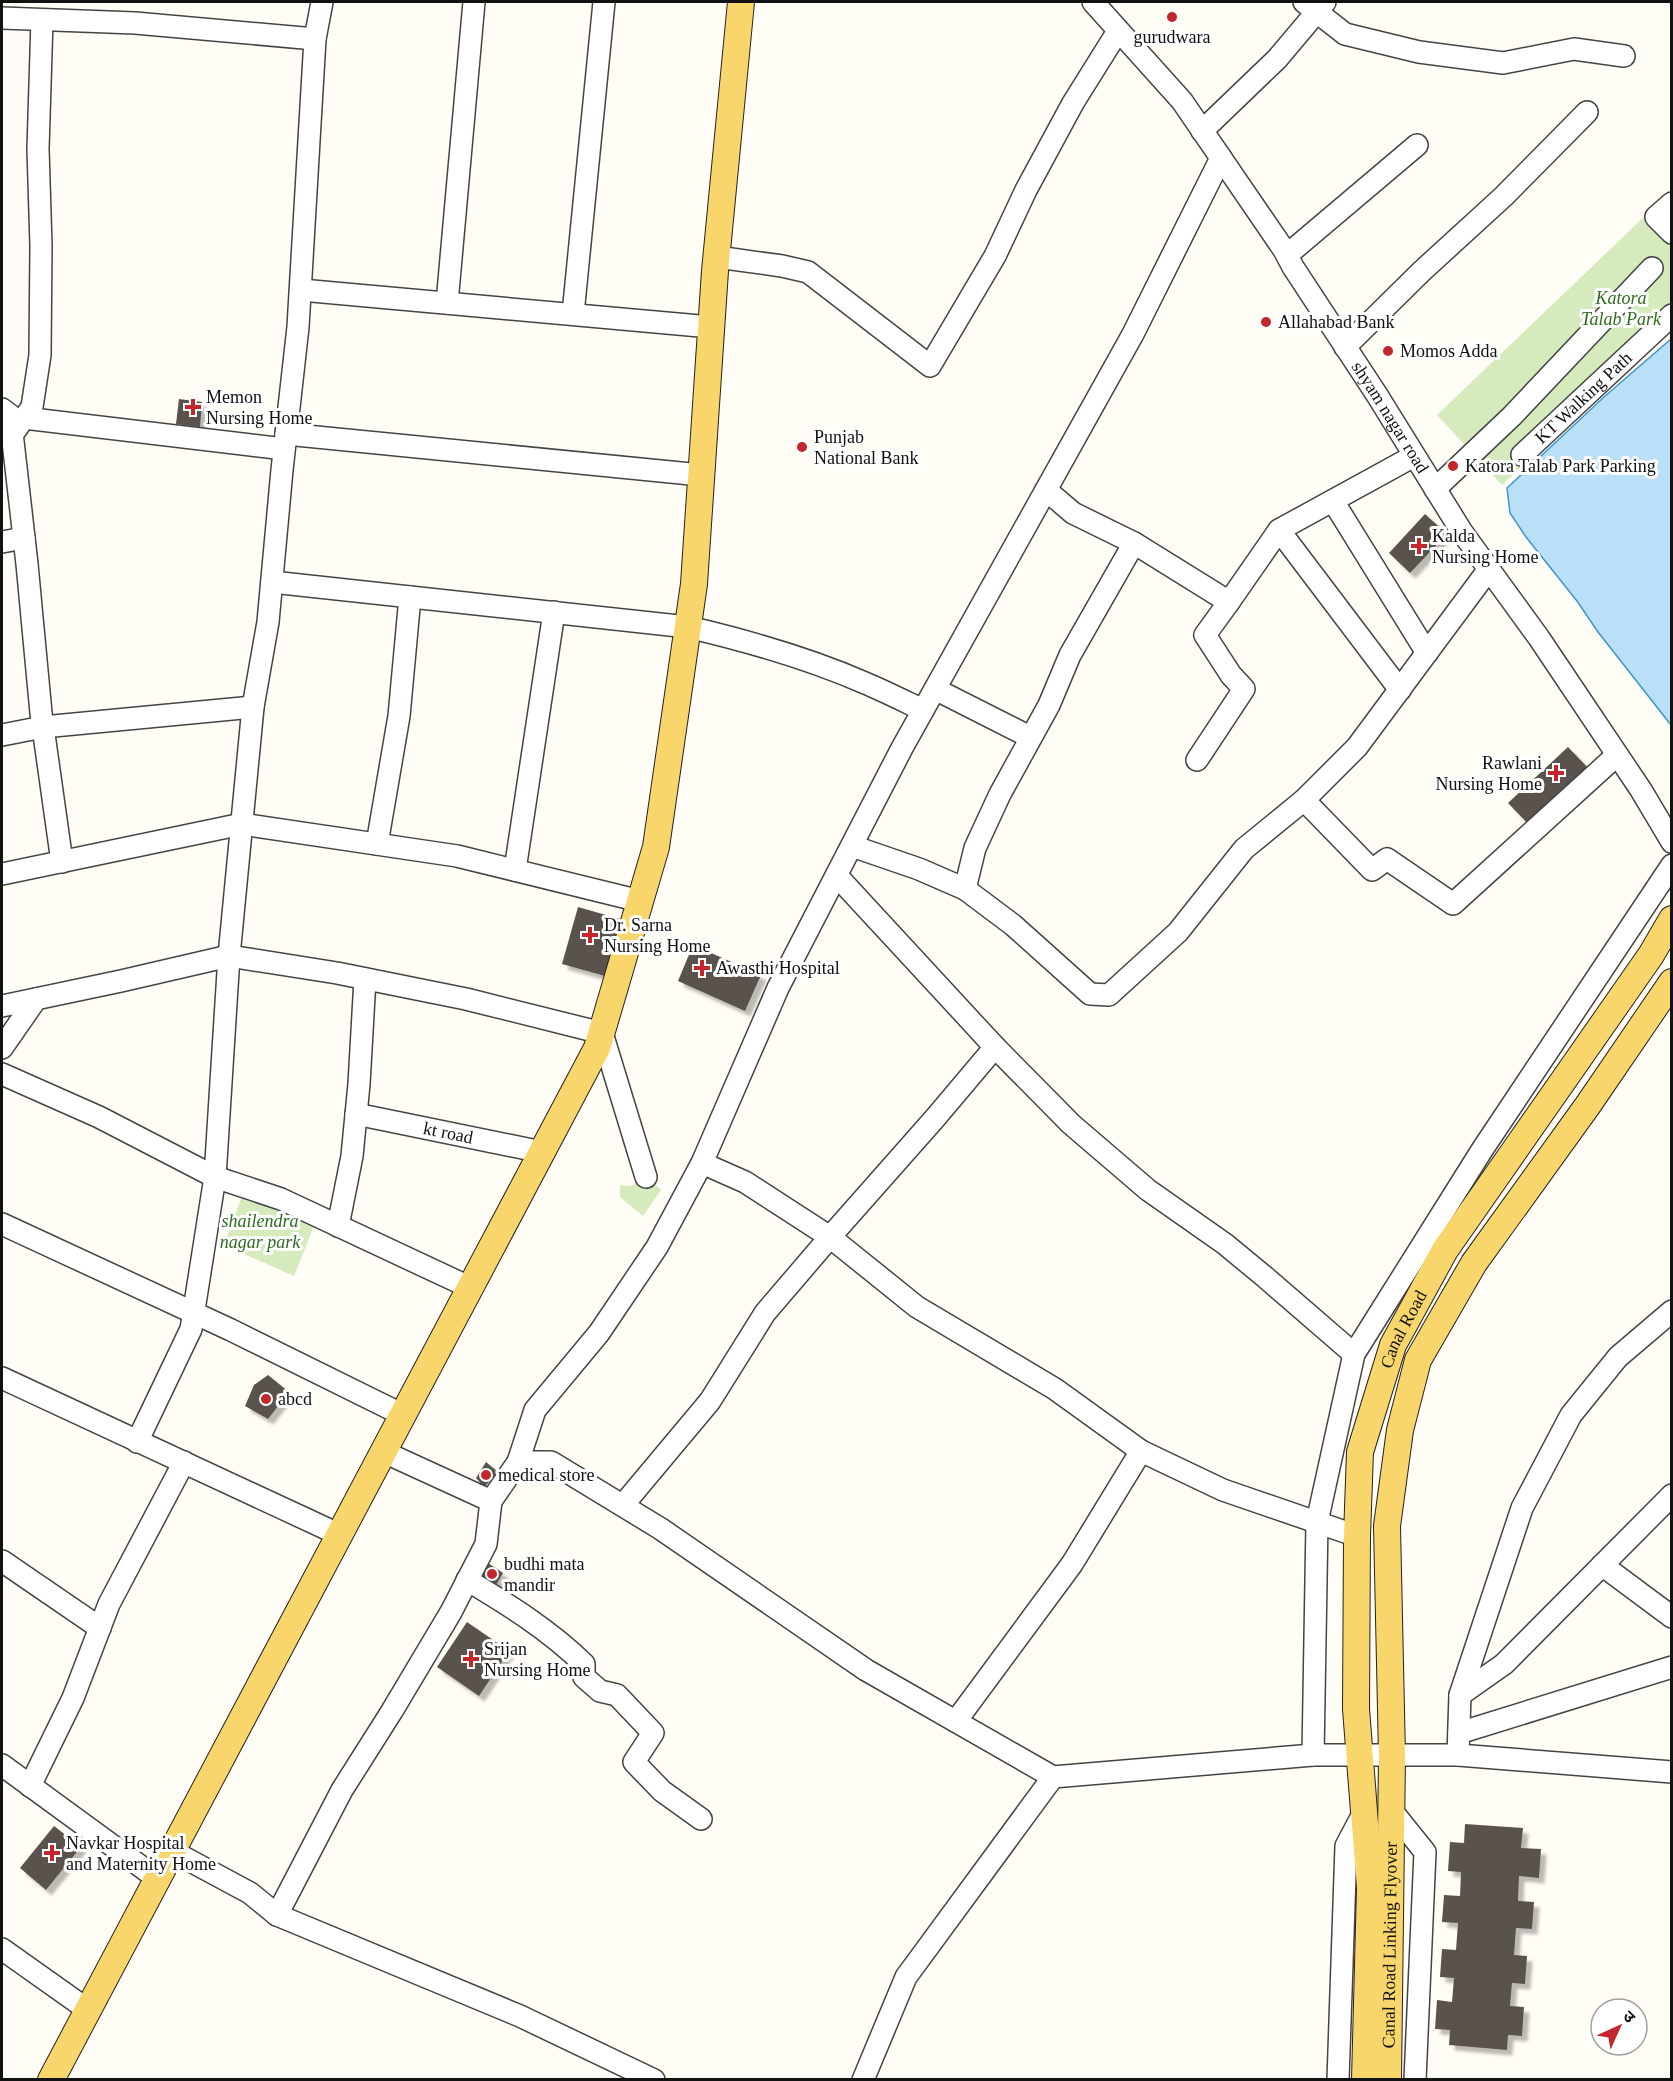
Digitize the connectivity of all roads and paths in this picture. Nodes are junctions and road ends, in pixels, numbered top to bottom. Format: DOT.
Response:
graph roads {
  1 [pos="322,2"];
  2 [pos="474,2"];
  3 [pos="604,2"];
  4 [pos="741,2"];
  5 [pos="1093,2"];
  6 [pos="1315,5"];
  7 [pos="2,18"];
  8 [pos="42,20"];
  9 [pos="1118,31"];
  10 [pos="315,39"];
  11 [pos="1624,56"];
  12 [pos="1587,112"];
  13 [pos="1202,131"];
  14 [pos="1417,145"];
  15 [pos="1221,158"];
  16 [pos="1671,203"];
  17 [pos="1671,233"];
  18 [pos="1287,255"];
  19 [pos="717,257"];
  20 [pos="1652,268"];
  21 [pos="301,290"];
  22 [pos="447,303"];
  23 [pos="573,314"];
  24 [pos="1671,315"];
  25 [pos="711,327"];
  26 [pos="1345,347"];
  27 [pos="2,409"];
  28 [pos="24,418"];
  29 [pos="12,435"];
  30 [pos="285,442"];
  31 [pos="1522,455"];
  32 [pos="1414,456"];
  33 [pos="701,475"];
  34 [pos="1435,489"];
  35 [pos="1046,490"];
  36 [pos="1333,501"];
  37 [pos="1279,530"];
  38 [pos="24,538"];
  39 [pos="2,542"];
  40 [pos="1134,543"];
  41 [pos="1489,569"];
  42 [pos="272,582"];
  43 [pos="410,597"];
  44 [pos="1229,602"];
  45 [pos="554,612"];
  46 [pos="688,627"];
  47 [pos="1427,653"];
  48 [pos="935,689"];
  49 [pos="1400,690"];
  50 [pos="253,707"];
  51 [pos="923,710"];
  52 [pos="43,727"];
  53 [pos="2,735"];
  54 [pos="1030,737"];
  55 [pos="1617,754"];
  56 [pos="1197,760"];
  57 [pos="1304,800"];
  58 [pos="242,824"];
  59 [pos="1671,842"];
  60 [pos="377,844"];
  61 [pos="852,846"];
  62 [pos="62,862"];
  63 [pos="1671,865"];
  64 [pos="515,870"];
  65 [pos="2,874"];
  66 [pos="837,876"];
  67 [pos="965,889"];
  68 [pos="640,901"];
  69 [pos="1671,920"];
  70 [pos="229,956"];
  71 [pos="365,979"];
  72 [pos="1671,982"];
  73 [pos="36,999"];
  74 [pos="2,1006"];
  75 [pos="602,1033"];
  76 [pos="995,1047"];
  77 [pos="2,1048"];
  78 [pos="2,1074"];
  79 [pos="356,1114"];
  80 [pos="542,1152"];
  81 [pos="702,1163"];
  82 [pos="215,1177"];
  83 [pos="646,1178"];
  84 [pos="2,1224"];
  85 [pos="338,1226"];
  86 [pos="830,1237"];
  87 [pos="471,1288"];
  88 [pos="1671,1311"];
  89 [pos="193,1312"];
  90 [pos="1354,1354"];
  91 [pos="2,1378"];
  92 [pos="403,1415"];
  93 [pos="137,1442"];
  94 [pos="1141,1451"];
  95 [pos="384,1452"];
  96 [pos="184,1462"];
  97 [pos="518,1462"];
  98 [pos="1671,1495"];
  99 [pos="491,1501"];
  100 [pos="623,1505"];
  101 [pos="1317,1522"];
  102 [pos="340,1534"];
  103 [pos="1357,1536"];
  104 [pos="2,1561"];
  105 [pos="1602,1565"];
  106 [pos="467,1580"];
  107 [pos="1671,1617"];
  108 [pos="100,1628"];
  109 [pos="1671,1667"];
  110 [pos="1460,1695"];
  111 [pos="956,1721"];
  112 [pos="1459,1732"];
  113 [pos="1313,1755"];
  114 [pos="1360,1755"];
  115 [pos="1458,1755"];
  116 [pos="1392,1756"];
  117 [pos="2,1765"];
  118 [pos="1671,1772"];
  119 [pos="1053,1777"];
  120 [pos="30,1786"];
  121 [pos="1364,1812"];
  122 [pos="1392,1812"];
  123 [pos="701,1819"];
  124 [pos="172,1851"];
  125 [pos="158,1879"];
  126 [pos="1380,1887"];
  127 [pos="278,1915"];
  128 [pos="2,1949"];
  129 [pos="88,2010"];
  130 [pos="51,2079"];
  131 [pos="654,2079"];
  132 [pos="863,2079"];
  133 [pos="1338,2079"];
  134 [pos="1365,2079"];
  135 [pos="1388,2079"];
  136 [pos="1415,2079"];
  1 -- 10 [label="street"];
  2 -- 22 [label="street"];
  3 -- 23 [label="street"];
  4 -- 19 [label="main road"];
  5 -- 9 [label="street, shyam nagar road"];
  6 -- 11 [label="street"];
  6 -- 13 [label="street"];
  7 -- 8 [label="street"];
  8 -- 10 [label="street"];
  8 -- 28 [label="street"];
  9 -- 13 [label="street, shyam nagar road"];
  9 -- 19 [label="street"];
  10 -- 21 [label="street"];
  12 -- 26 [label="street"];
  13 -- 15 [label="street, shyam nagar road"];
  14 -- 18 [label="street"];
  15 -- 18 [label="street, shyam nagar road"];
  15 -- 35 [label="street"];
  16 -- 17 [label="street"];
  18 -- 26 [label="street, shyam nagar road"];
  19 -- 25 [label="main road"];
  20 -- 34 [label="street"];
  21 -- 22 [label="street"];
  21 -- 30 [label="street"];
  22 -- 23 [label="street"];
  23 -- 25 [label="street"];
  24 -- 31 [label="street, KT Walking Path"];
  25 -- 33 [label="main road"];
  26 -- 32 [label="street, shyam nagar road"];
  27 -- 29 [label="street"];
  28 -- 29 [label="street"];
  28 -- 30 [label="street"];
  29 -- 38 [label="street"];
  30 -- 33 [label="street"];
  30 -- 42 [label="street"];
  32 -- 34 [label="street, shyam nagar road"];
  32 -- 36 [label="street"];
  33 -- 46 [label="main road"];
  34 -- 41 [label="street, shyam nagar road"];
  35 -- 40 [label="street"];
  35 -- 48 [label="street"];
  36 -- 37 [label="street"];
  36 -- 47 [label="street"];
  37 -- 44 [label="street"];
  37 -- 49 [label="street"];
  38 -- 39 [label="street"];
  38 -- 52 [label="street"];
  40 -- 44 [label="street"];
  40 -- 54 [label="street"];
  41 -- 47 [label="street"];
  41 -- 55 [label="street, shyam nagar road"];
  42 -- 43 [label="street"];
  42 -- 50 [label="street"];
  43 -- 45 [label="street"];
  43 -- 60 [label="street"];
  44 -- 56 [label="street"];
  45 -- 46 [label="street"];
  45 -- 64 [label="street"];
  46 -- 51 [label="street"];
  46 -- 68 [label="main road"];
  47 -- 49 [label="street"];
  48 -- 51 [label="street"];
  48 -- 54 [label="street"];
  49 -- 57 [label="street"];
  50 -- 52 [label="street"];
  50 -- 58 [label="street"];
  51 -- 61 [label="street"];
  52 -- 53 [label="street"];
  52 -- 62 [label="street"];
  54 -- 67 [label="street"];
  55 -- 57 [label="street"];
  55 -- 59 [label="street, shyam nagar road"];
  57 -- 67 [label="street"];
  58 -- 60 [label="street"];
  58 -- 62 [label="street"];
  58 -- 70 [label="street"];
  60 -- 64 [label="street"];
  61 -- 66 [label="street"];
  61 -- 67 [label="street"];
  62 -- 65 [label="street"];
  63 -- 90 [label="street"];
  64 -- 68 [label="street"];
  66 -- 76 [label="street"];
  66 -- 81 [label="street"];
  68 -- 75 [label="main road"];
  69 -- 103 [label="main road, Canal Road"];
  70 -- 71 [label="street"];
  70 -- 73 [label="street"];
  70 -- 82 [label="street"];
  71 -- 75 [label="street"];
  71 -- 79 [label="street"];
  72 -- 116 [label="main road, Canal Road"];
  73 -- 74 [label="street"];
  73 -- 77 [label="street"];
  75 -- 80 [label="main road"];
  75 -- 83 [label="street"];
  76 -- 86 [label="street"];
  76 -- 90 [label="street"];
  78 -- 82 [label="street"];
  79 -- 80 [label="street, kt road"];
  79 -- 85 [label="street"];
  80 -- 87 [label="main road"];
  81 -- 86 [label="street"];
  81 -- 97 [label="street"];
  82 -- 85 [label="street"];
  82 -- 89 [label="street"];
  84 -- 89 [label="street"];
  85 -- 87 [label="street"];
  86 -- 94 [label="street"];
  86 -- 100 [label="street"];
  87 -- 92 [label="main road"];
  88 -- 110 [label="street"];
  89 -- 92 [label="street"];
  89 -- 93 [label="street"];
  90 -- 101 [label="street"];
  91 -- 93 [label="street"];
  92 -- 95 [label="main road"];
  93 -- 96 [label="street"];
  94 -- 101 [label="street"];
  94 -- 111 [label="street"];
  95 -- 99 [label="street"];
  95 -- 102 [label="main road"];
  96 -- 102 [label="street"];
  96 -- 108 [label="street"];
  97 -- 99 [label="street"];
  97 -- 100 [label="street"];
  98 -- 105 [label="street"];
  99 -- 106 [label="street"];
  100 -- 111 [label="street"];
  101 -- 103 [label="street"];
  101 -- 113 [label="street"];
  102 -- 124 [label="main road"];
  103 -- 114 [label="main road, Canal Road"];
  104 -- 108 [label="street"];
  105 -- 107 [label="street"];
  105 -- 110 [label="street"];
  106 -- 123 [label="street"];
  106 -- 127 [label="street"];
  108 -- 120 [label="street"];
  109 -- 112 [label="street"];
  110 -- 112 [label="street"];
  111 -- 119 [label="street"];
  112 -- 115 [label="street"];
  113 -- 114 [label="street"];
  113 -- 119 [label="street"];
  114 -- 116 [label="street"];
  114 -- 121 [label="main road, Canal Road"];
  115 -- 116 [label="street"];
  115 -- 118 [label="street"];
  116 -- 122 [label="main road, Canal Road"];
  117 -- 120 [label="street"];
  119 -- 132 [label="street"];
  120 -- 125 [label="street"];
  121 -- 126 [label="main road, Canal Road Linking Flyover"];
  121 -- 133 [label="street"];
  122 -- 126 [label="main road, Canal Road Linking Flyover"];
  122 -- 136 [label="street"];
  124 -- 125 [label="main road"];
  124 -- 127 [label="street"];
  125 -- 129 [label="main road"];
  126 -- 134 [label="main road, Canal Road Linking Flyover"];
  126 -- 135 [label="main road, Canal Road Linking Flyover"];
  127 -- 131 [label="street"];
  128 -- 129 [label="street"];
  129 -- 130 [label="main road"];
}
